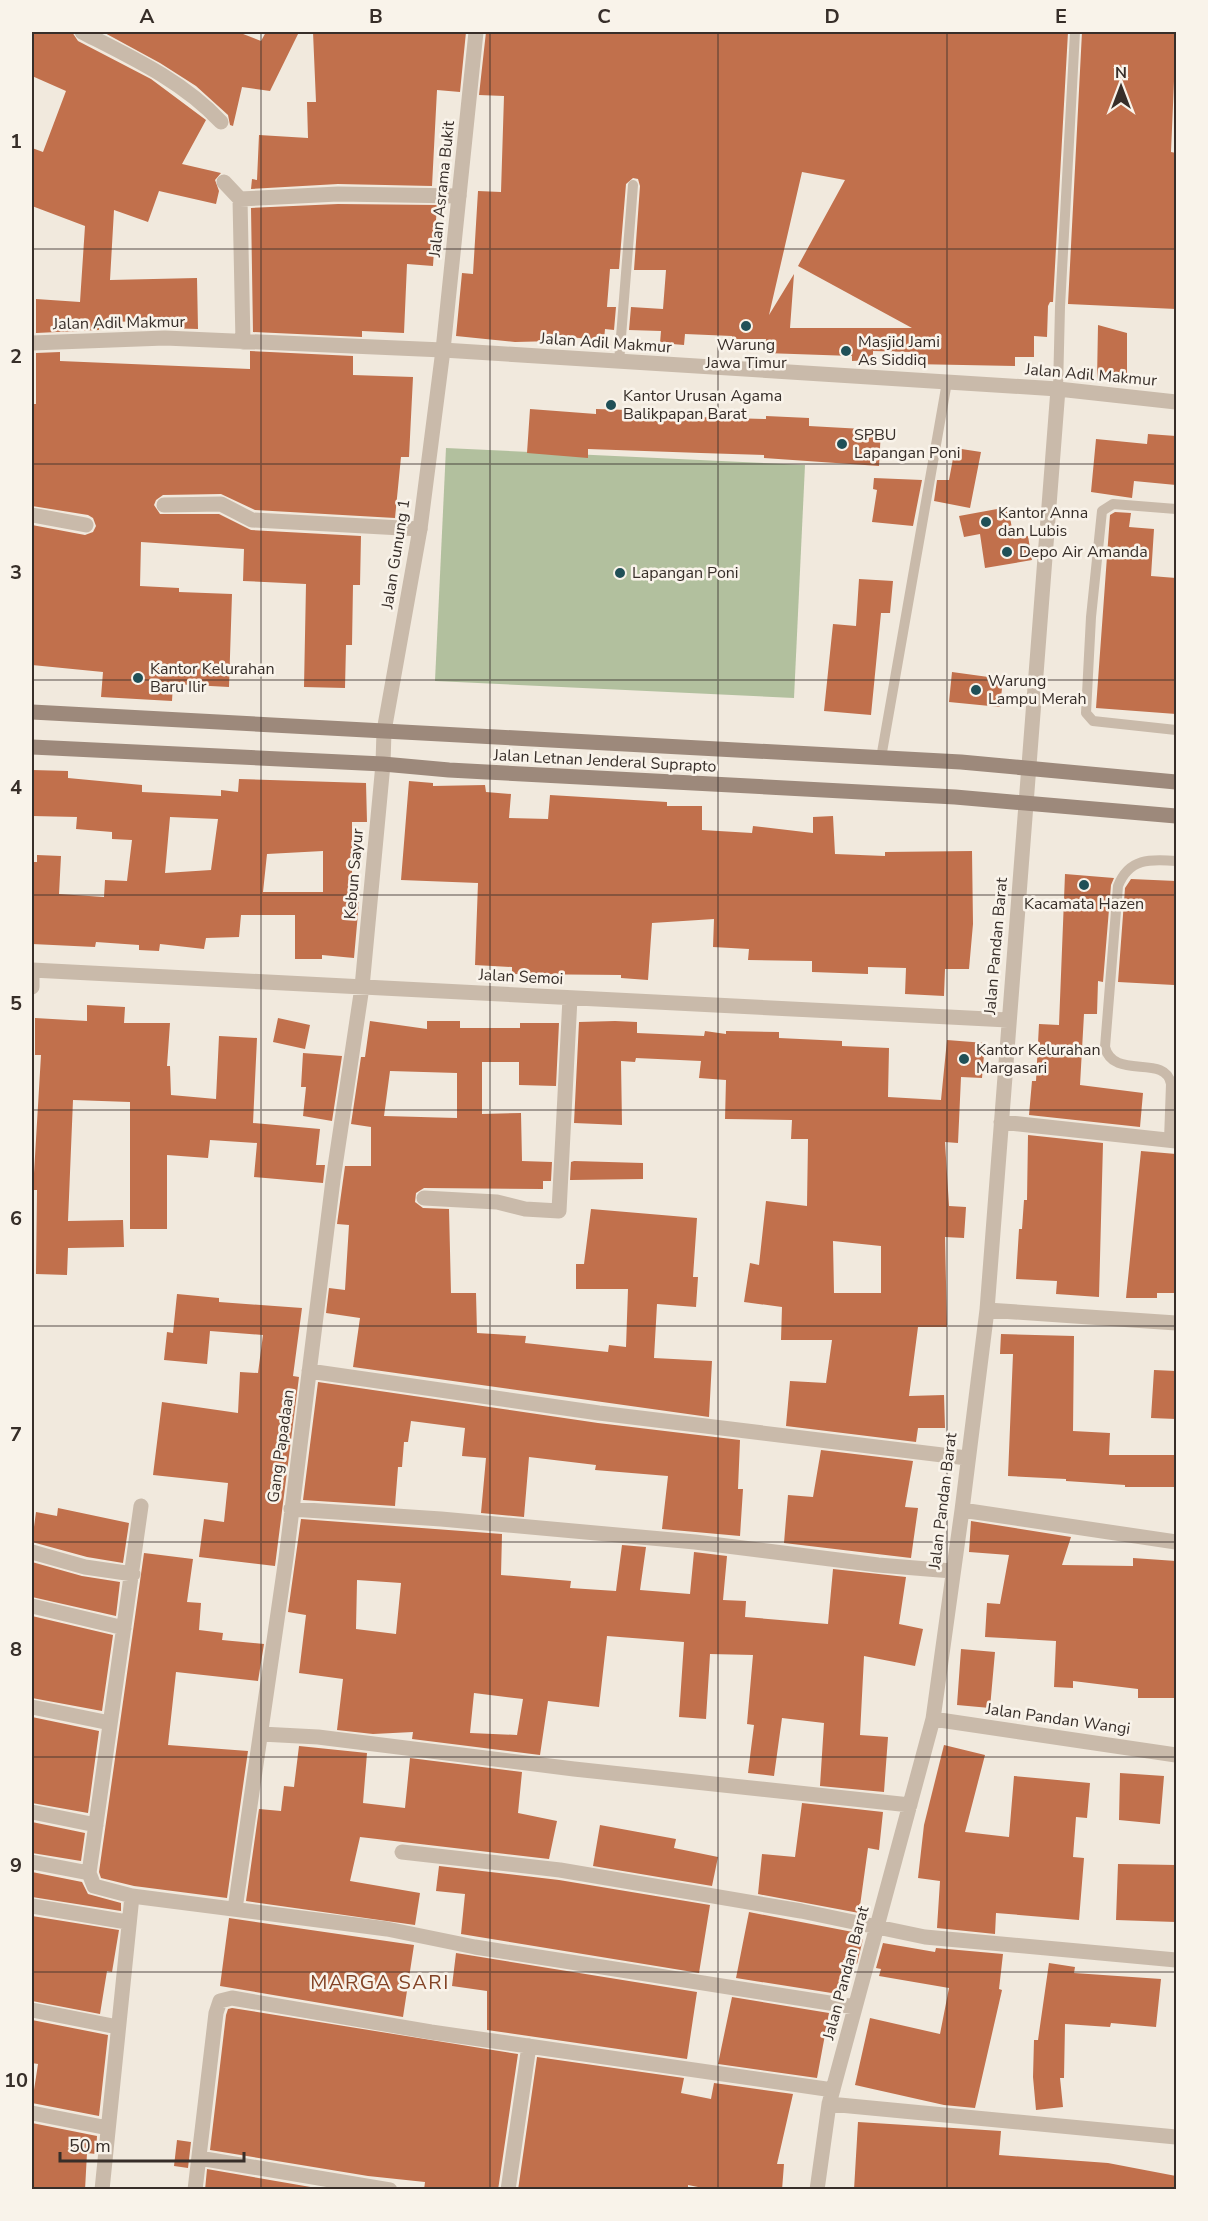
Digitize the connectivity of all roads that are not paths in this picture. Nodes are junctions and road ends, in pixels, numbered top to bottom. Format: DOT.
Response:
graph roads {
  1 [pos="82,32"];
  2 [pos="476,32"];
  3 [pos="1075,32"];
  4 [pos="221,122"];
  5 [pos="224,182"];
  6 [pos="633,185"];
  7 [pos="459,196"];
  8 [pos="240,199"];
  9 [pos="243,342"];
  10 [pos="32,343"];
  11 [pos="443,351"];
  12 [pos="619,362"];
  13 [pos="947,382"];
  14 [pos="1058,388"];
  15 [pos="1176,402"];
  16 [pos="164,505"];
  17 [pos="1176,509"];
  18 [pos="32,515"];
  19 [pos="86,525"];
  20 [pos="420,529"];
  21 [pos="32,712"];
  22 [pos="1176,730"];
  23 [pos="384,731"];
  24 [pos="32,747"];
  25 [pos="881,758"];
  26 [pos="383,764"];
  27 [pos="1028,769"];
  28 [pos="1176,782"];
  29 [pos="1026,804"];
  30 [pos="1176,816"];
  31 [pos="1176,861"];
  32 [pos="32,970"];
  33 [pos="32,987"];
  34 [pos="362,987"];
  35 [pos="570,998"];
  36 [pos="1008,1020"];
  37 [pos="1001,1122"];
  38 [pos="1173,1140"];
  39 [pos="424,1198"];
  40 [pos="987,1310"];
  41 [pos="1176,1323"];
  42 [pos="309,1371"];
  43 [pos="967,1458"];
  44 [pos="141,1506"];
  45 [pos="291,1509"];
  46 [pos="962,1510"];
  47 [pos="1176,1542"];
  48 [pos="32,1552"];
  49 [pos="952,1571"];
  50 [pos="133,1574"];
  51 [pos="32,1606"];
  52 [pos="124,1628"];
  53 [pos="32,1707"];
  54 [pos="933,1719"];
  55 [pos="110,1723"];
  56 [pos="261,1734"];
  57 [pos="1176,1755"];
  58 [pos="910,1805"];
  59 [pos="32,1812"];
  60 [pos="96,1825"];
  61 [pos="402,1852"];
  62 [pos="32,1862"];
  63 [pos="89,1873"];
  64 [pos="132,1896"];
  65 [pos="32,1906"];
  66 [pos="235,1909"];
  67 [pos="128,1922"];
  68 [pos="877,1927"];
  69 [pos="1176,1960"];
  70 [pos="855,2007"];
  71 [pos="32,2010"];
  72 [pos="118,2027"];
  73 [pos="529,2046"];
  74 [pos="831,2097"];
  75 [pos="32,2113"];
  76 [pos="108,2128"];
  77 [pos="1176,2137"];
  78 [pos="199,2158"];
  79 [pos="102,2190"];
  80 [pos="195,2190"];
  81 [pos="390,2190"];
  82 [pos="508,2190"];
  83 [pos="817,2190"];
  1 -- 4 [label="street"];
  2 -- 7 [label="street, Jalan Asrama Bukit"];
  3 -- 14 [label="lane"];
  5 -- 8 [label="street"];
  6 -- 12 [label="lane"];
  7 -- 8 [label="street"];
  7 -- 11 [label="street, Jalan Asrama Bukit"];
  8 -- 9 [label="street"];
  9 -- 10 [label="street, Jalan Adil Makmur"];
  9 -- 11 [label="street, Jalan Adil Makmur"];
  11 -- 12 [label="street, Jalan Adil Makmur"];
  11 -- 20 [label="street, Jalan Gunung 1"];
  12 -- 13 [label="street, Jalan Adil Makmur"];
  13 -- 14 [label="street, Jalan Adil Makmur"];
  13 -- 25 [label="lane"];
  14 -- 15 [label="street, Jalan Adil Makmur"];
  14 -- 27 [label="street"];
  16 -- 20 [label="street"];
  17 -- 22 [label="lane"];
  18 -- 19 [label="street"];
  20 -- 23 [label="street, Jalan Gunung 1"];
  21 -- 23 [label="main road, Jalan Letnan Jenderal Suprapto"];
  23 -- 25 [label="main road, Jalan Letnan Jenderal Suprapto"];
  23 -- 26 [label="street, Jalan Gunung 1"];
  24 -- 26 [label="main road, Jalan Letnan Jenderal Suprapto"];
  25 -- 27 [label="main road, Jalan Letnan Jenderal Suprapto"];
  26 -- 29 [label="main road, Jalan Letnan Jenderal Suprapto"];
  26 -- 34 [label="street, Kebun Sayur"];
  27 -- 28 [label="main road, Jalan Letnan Jenderal Suprapto"];
  27 -- 29 [label="street, Jalan Pandan Barat"];
  29 -- 30 [label="main road, Jalan Letnan Jenderal Suprapto"];
  29 -- 36 [label="street, Jalan Pandan Barat"];
  31 -- 38 [label="lane"];
  32 -- 33 [label="street"];
  32 -- 34 [label="street, Jalan Semoi"];
  34 -- 35 [label="street, Jalan Semoi"];
  34 -- 42 [label="street, Gang Papadaan"];
  35 -- 36 [label="street, Jalan Semoi"];
  35 -- 39 [label="street"];
  36 -- 37 [label="street, Jalan Pandan Barat"];
  37 -- 38 [label="street"];
  37 -- 40 [label="street, Jalan Pandan Barat"];
  40 -- 41 [label="street"];
  40 -- 43 [label="street, Jalan Pandan Barat"];
  42 -- 43 [label="street"];
  42 -- 45 [label="street, Gang Papadaan"];
  43 -- 46 [label="street, Jalan Pandan Barat"];
  44 -- 50 [label="street"];
  45 -- 49 [label="street"];
  45 -- 56 [label="street, Gang Papadaan"];
  46 -- 47 [label="street"];
  46 -- 49 [label="street, Jalan Pandan Barat"];
  48 -- 50 [label="street"];
  49 -- 54 [label="street, Jalan Pandan Barat"];
  50 -- 52 [label="street"];
  51 -- 52 [label="street"];
  52 -- 55 [label="street"];
  53 -- 55 [label="street"];
  54 -- 57 [label="street, Jalan Pandan Wangi"];
  54 -- 58 [label="street, Jalan Pandan Barat"];
  55 -- 60 [label="street"];
  56 -- 58 [label="street"];
  56 -- 66 [label="street, Gang Papadaan"];
  58 -- 68 [label="street, Jalan Pandan Barat"];
  59 -- 60 [label="street"];
  60 -- 63 [label="street"];
  61 -- 68 [label="street"];
  62 -- 63 [label="street"];
  63 -- 64 [label="street"];
  64 -- 66 [label="street"];
  64 -- 67 [label="street"];
  65 -- 67 [label="street"];
  66 -- 70 [label="street"];
  67 -- 72 [label="street"];
  68 -- 69 [label="street"];
  68 -- 70 [label="street, Jalan Pandan Barat"];
  70 -- 74 [label="street, Jalan Pandan Barat"];
  71 -- 72 [label="street"];
  72 -- 76 [label="street"];
  73 -- 74 [label="street"];
  73 -- 78 [label="street"];
  73 -- 82 [label="street"];
  74 -- 77 [label="street"];
  74 -- 83 [label="street, Jalan Pandan Barat"];
  75 -- 76 [label="street"];
  76 -- 79 [label="street"];
  78 -- 80 [label="street"];
  78 -- 81 [label="street"];
}
